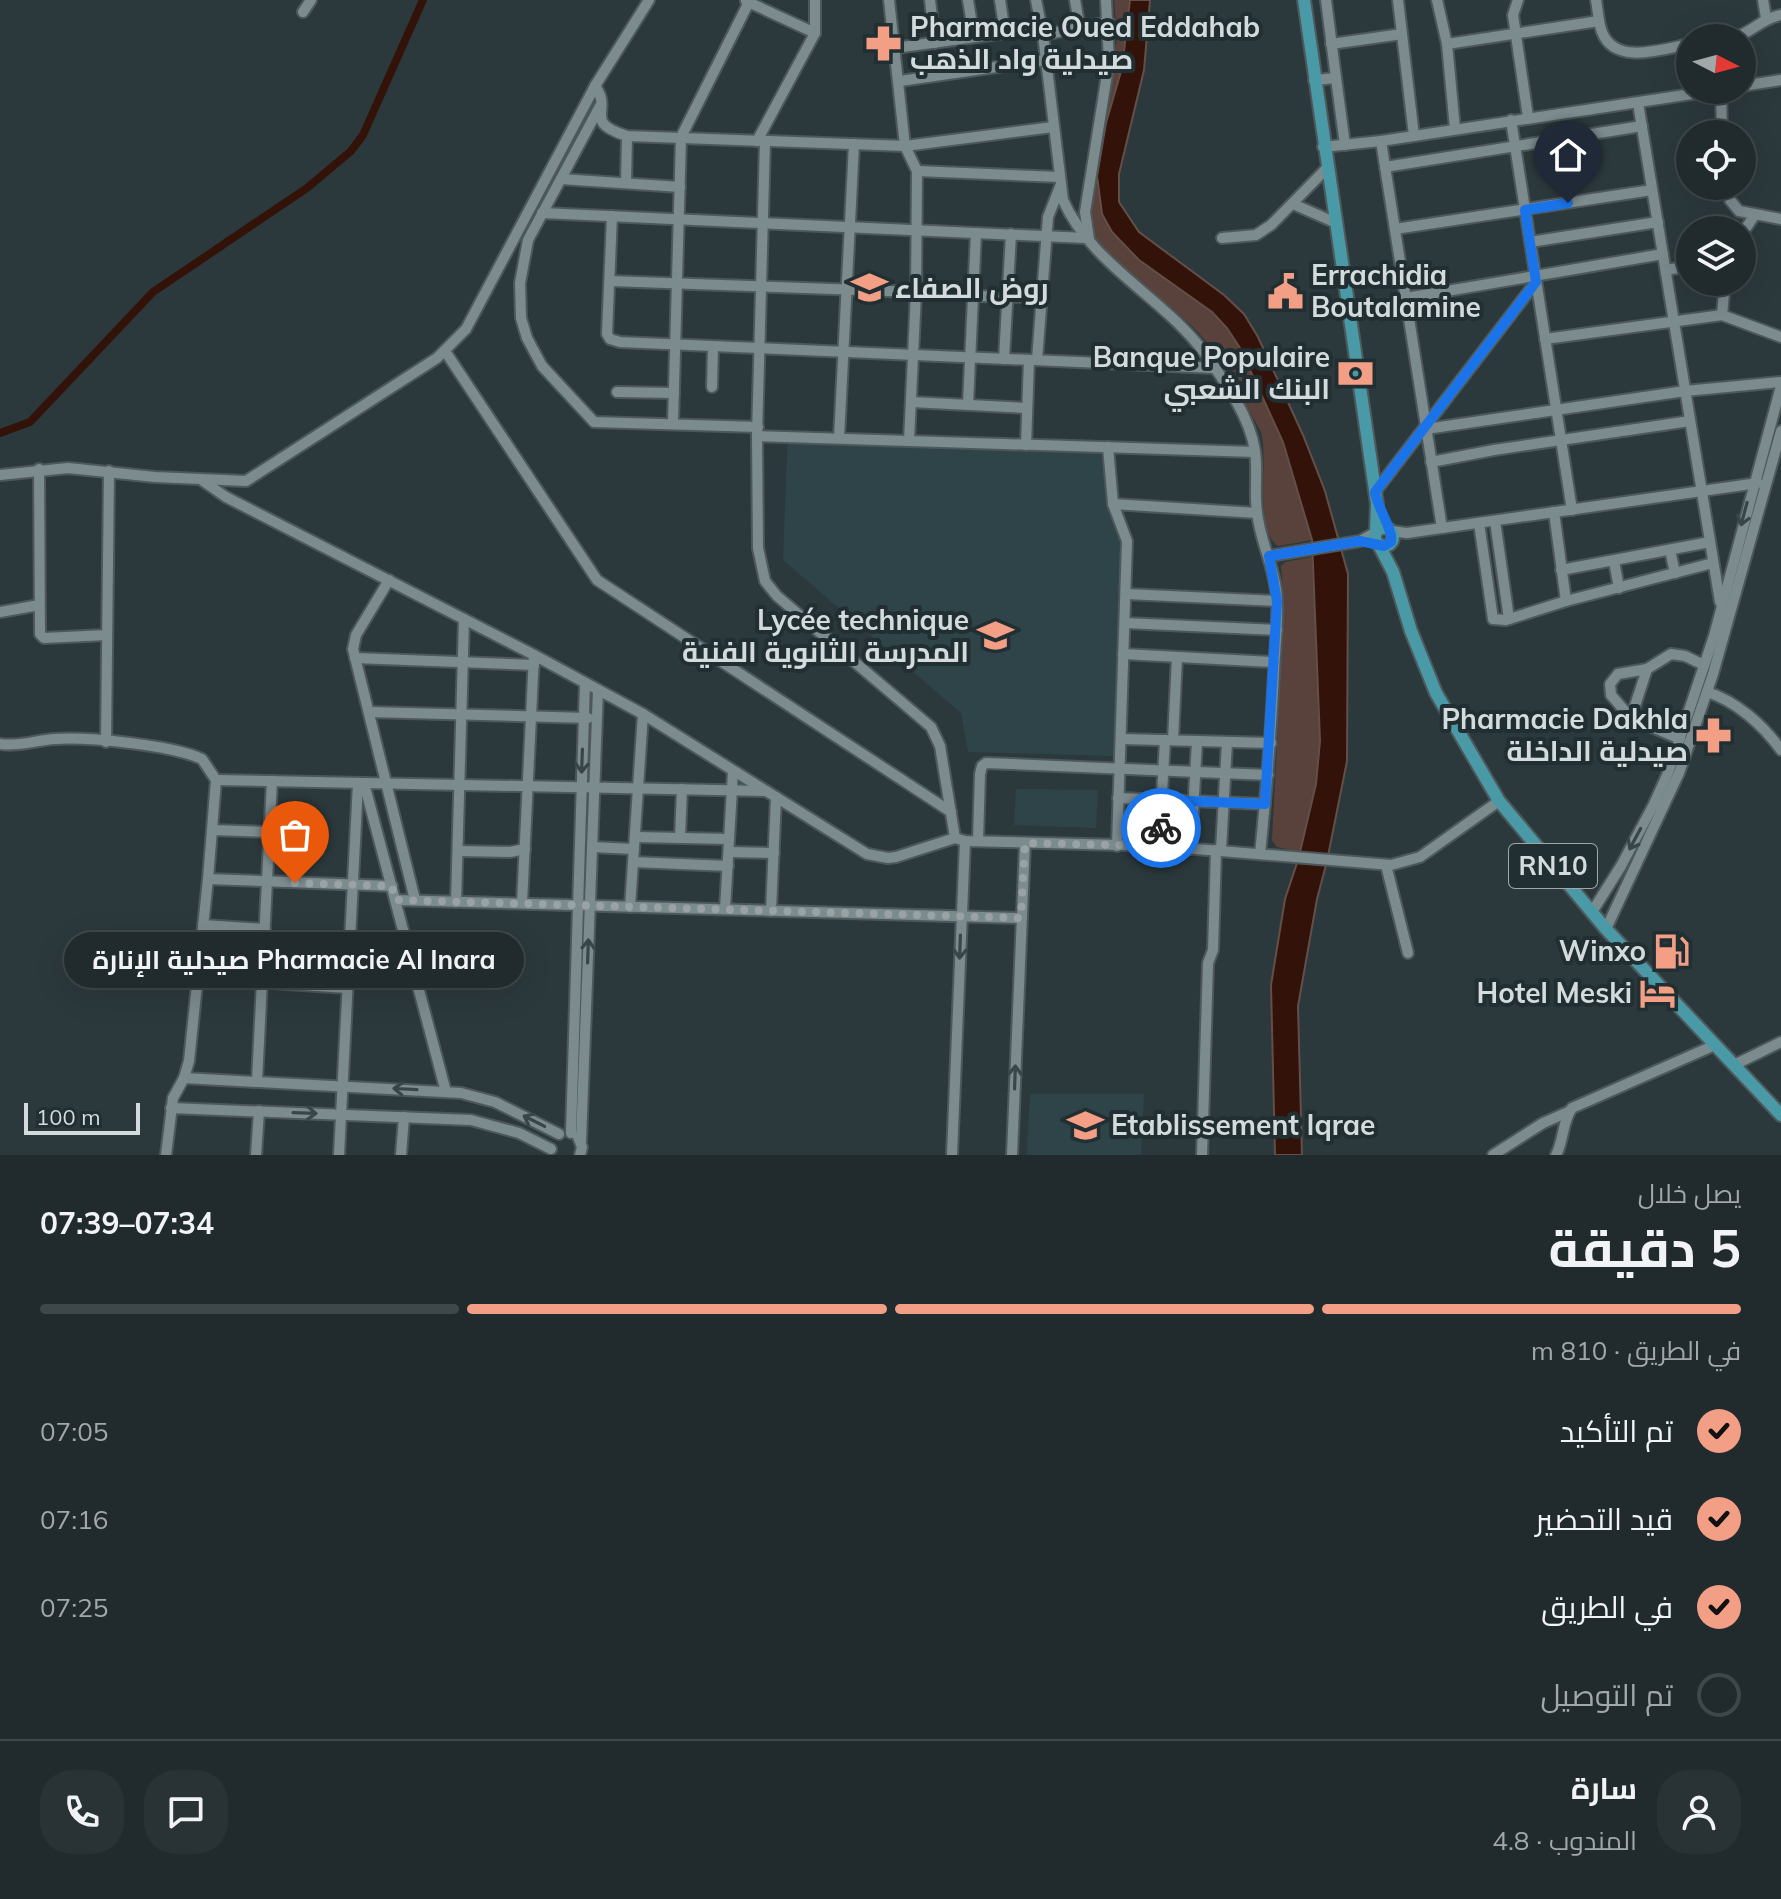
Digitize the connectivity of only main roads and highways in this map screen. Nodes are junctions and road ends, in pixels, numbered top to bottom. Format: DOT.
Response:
graph roads {
  1 [pos="1304,0"];
  2 [pos="1781,1115"];
  1 -- 2 [label="main road, RN10"];
}
